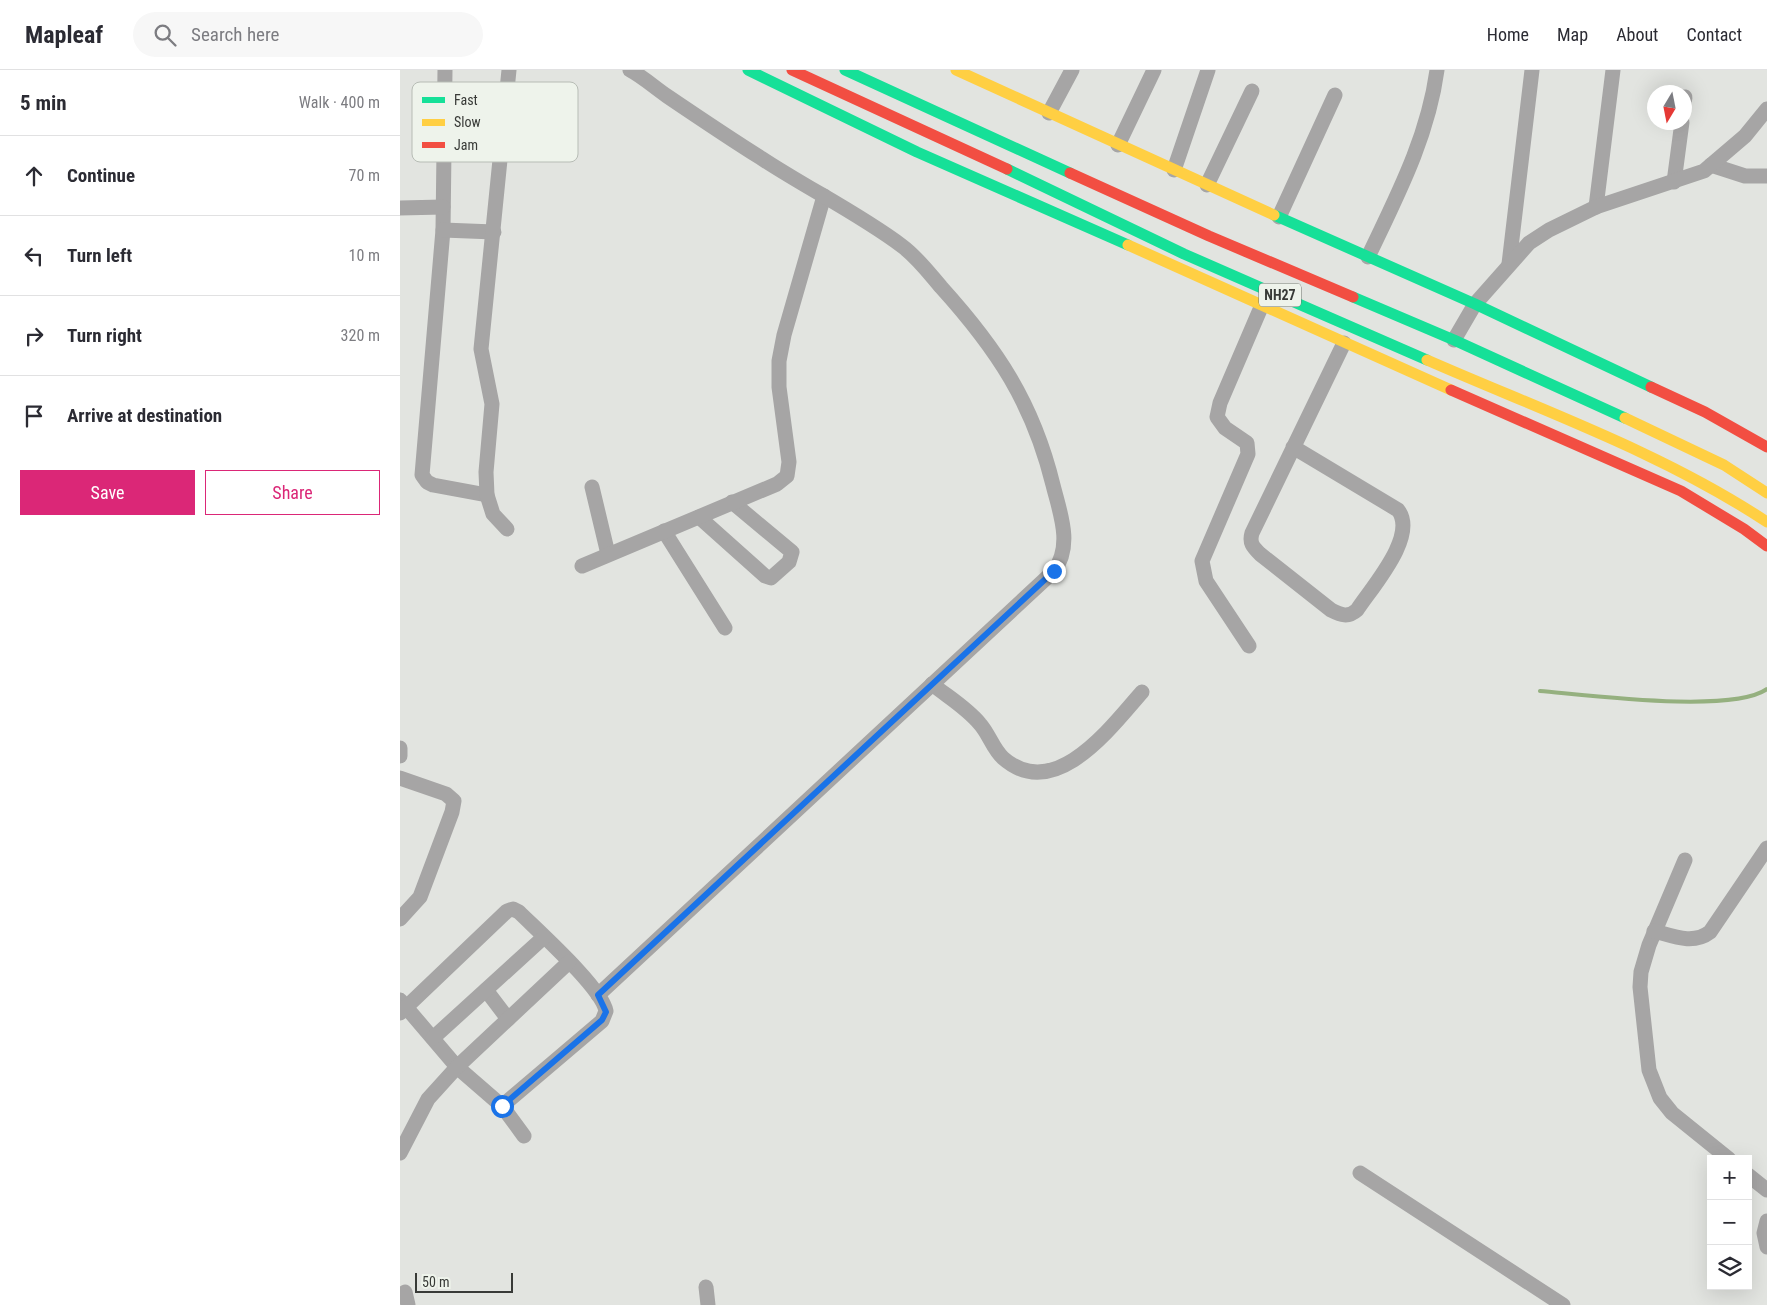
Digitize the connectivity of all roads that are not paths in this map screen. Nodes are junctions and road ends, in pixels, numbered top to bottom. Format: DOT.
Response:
graph roads {
  1 [pos="630,70"];
  2 [pos="748,70"];
  3 [pos="792,70"];
  4 [pos="846,70"];
  5 [pos="956,70"];
  6 [pos="1072,70"];
  7 [pos="1154,70"];
  8 [pos="1208,70"];
  9 [pos="1437,70"];
  10 [pos="1532,70"];
  11 [pos="1613,70"];
  12 [pos="1252,91"];
  13 [pos="1336,94"];
  14 [pos="1767,109"];
  15 [pos="1049,113"];
  16 [pos="1681,130"];
  17 [pos="1118,146"];
  18 [pos="445,162"];
  19 [pos="500,162"];
  20 [pos="1712,164"];
  21 [pos="1174,170"];
  22 [pos="1767,176"];
  23 [pos="1674,182"];
  24 [pos="1207,185"];
  25 [pos="824,196"];
  26 [pos="444,207"];
  27 [pos="1596,207"];
  28 [pos="400,208"];
  29 [pos="1279,217"];
  30 [pos="443,230"];
  31 [pos="494,232"];
  32 [pos="1368,257"];
  33 [pos="1509,264"];
  34 [pos="1475,304"];
  35 [pos="1262,305"];
  36 [pos="1454,340"];
  37 [pos="1344,343"];
  38 [pos="1294,447"];
  39 [pos="1767,447"];
  40 [pos="1688,461"];
  41 [pos="592,487"];
  42 [pos="1676,490"];
  43 [pos="1767,493"];
  44 [pos="486,495"];
  45 [pos="732,502"];
  46 [pos="699,517"];
  47 [pos="1767,522"];
  48 [pos="507,529"];
  49 [pos="664,531"];
  50 [pos="1767,546"];
  51 [pos="608,554"];
  52 [pos="582,566"];
  53 [pos="725,628"];
  54 [pos="1249,646"];
  55 [pos="932,684"];
  56 [pos="1142,692"];
  57 [pos="400,748"];
  58 [pos="400,756"];
  59 [pos="400,778"];
  60 [pos="1767,848"];
  61 [pos="1685,860"];
  62 [pos="400,919"];
  63 [pos="1654,931"];
  64 [pos="544,937"];
  65 [pos="569,962"];
  66 [pos="486,990"];
  67 [pos="598,995"];
  68 [pos="402,1006"];
  69 [pos="508,1019"];
  70 [pos="433,1038"];
  71 [pos="458,1067"];
  72 [pos="502,1106"];
  73 [pos="524,1136"];
  74 [pos="400,1153"];
  75 [pos="1723,1155"];
  76 [pos="1360,1173"];
  77 [pos="1752,1178"];
  78 [pos="1767,1190"];
  79 [pos="1767,1221"];
  80 [pos="1767,1247"];
  81 [pos="706,1287"];
  82 [pos="708,1305"];
  83 [pos="1563,1305"];
  1 -- 25 [label="street"];
  2 -- 35 [label="main road"];
  3 -- 40 [label="main road, NH27"];
  4 -- 36 [label="main road, NH27"];
  5 -- 15 [label="main road"];
  6 -- 15 [label="street"];
  7 -- 17 [label="street"];
  8 -- 21 [label="street"];
  9 -- 32 [label="street"];
  10 -- 33 [label="street"];
  11 -- 27 [label="street"];
  12 -- 24 [label="street"];
  13 -- 29 [label="street"];
  14 -- 20 [label="street"];
  15 -- 17 [label="main road"];
  16 -- 23 [label="street"];
  17 -- 21 [label="main road"];
  18 -- 26 [label="street"];
  19 -- 31 [label="street"];
  20 -- 22 [label="street"];
  20 -- 23 [label="street"];
  21 -- 24 [label="main road"];
  23 -- 27 [label="street"];
  24 -- 29 [label="main road"];
  25 -- 45 [label="street"];
  25 -- 55 [label="street"];
  26 -- 28 [label="street"];
  26 -- 30 [label="street"];
  27 -- 33 [label="street"];
  29 -- 32 [label="main road"];
  30 -- 31 [label="street"];
  30 -- 44 [label="street"];
  31 -- 44 [label="street"];
  32 -- 34 [label="main road"];
  33 -- 34 [label="street"];
  34 -- 36 [label="street"];
  34 -- 39 [label="main road"];
  35 -- 37 [label="main road"];
  35 -- 54 [label="street"];
  36 -- 40 [label="main road, NH27"];
  37 -- 38 [label="street"];
  37 -- 42 [label="main road"];
  38 -- 38 [label="street"];
  40 -- 42 [label="main road"];
  40 -- 43 [label="main road, NH27"];
  40 -- 47 [label="main road, NH27"];
  41 -- 51 [label="street"];
  42 -- 50 [label="main road"];
  44 -- 48 [label="street"];
  45 -- 46 [label="street"];
  45 -- 46 [label="street"];
  46 -- 49 [label="street"];
  49 -- 51 [label="street"];
  49 -- 53 [label="street"];
  51 -- 52 [label="street"];
  55 -- 56 [label="street"];
  55 -- 67 [label="street"];
  57 -- 58 [label="street"];
  59 -- 62 [label="street"];
  60 -- 63 [label="street"];
  61 -- 63 [label="street"];
  63 -- 75 [label="street"];
  64 -- 65 [label="street"];
  64 -- 66 [label="street"];
  64 -- 68 [label="street"];
  65 -- 67 [label="street"];
  65 -- 69 [label="street"];
  66 -- 69 [label="street"];
  66 -- 70 [label="street"];
  67 -- 72 [label="street"];
  68 -- 70 [label="street"];
  69 -- 71 [label="street"];
  70 -- 71 [label="street"];
  71 -- 72 [label="street"];
  71 -- 74 [label="street"];
  72 -- 73 [label="street"];
  76 -- 83 [label="street"];
  77 -- 78 [label="street"];
  79 -- 80 [label="street"];
  81 -- 82 [label="street"];
}
